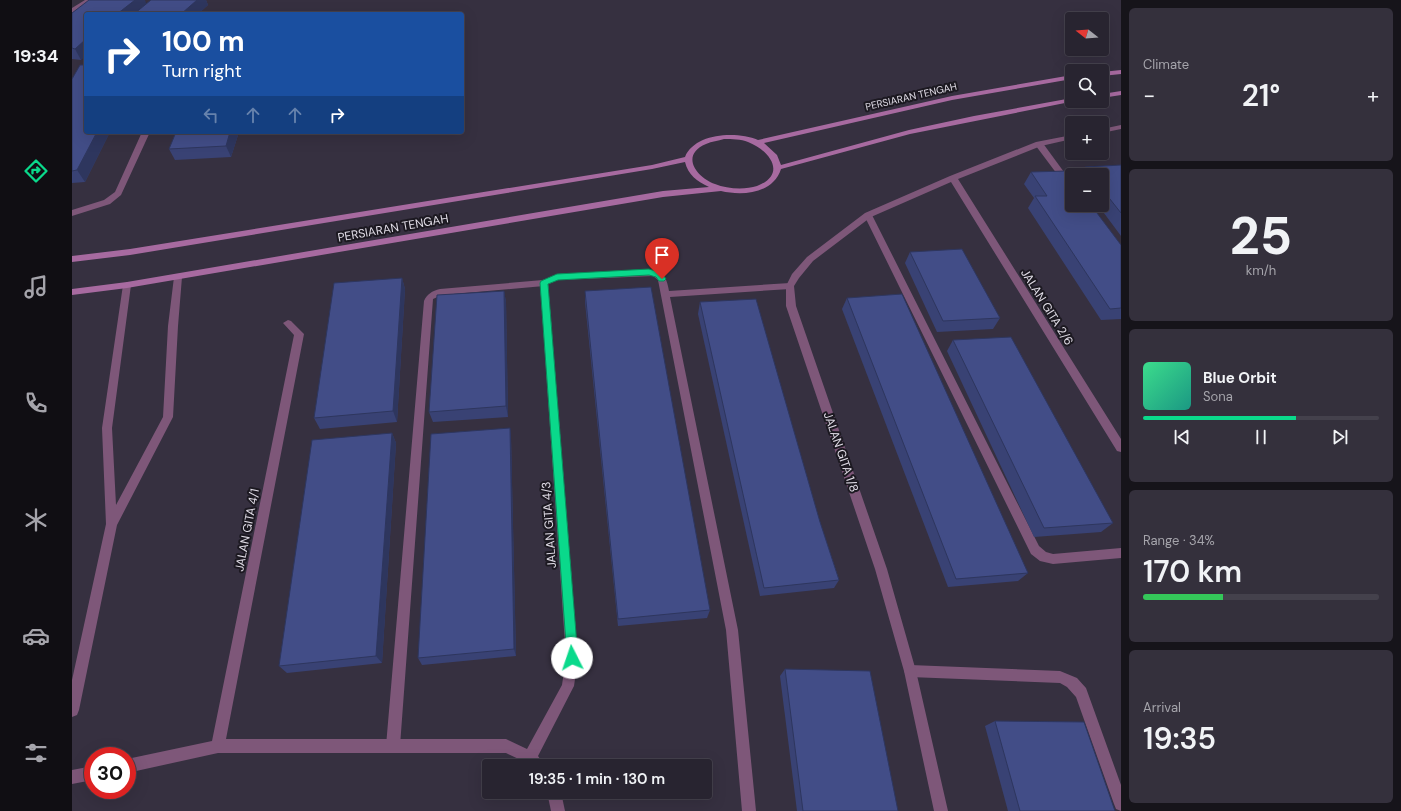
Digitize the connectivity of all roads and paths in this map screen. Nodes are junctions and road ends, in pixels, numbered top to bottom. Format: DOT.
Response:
graph roads {
  1 [pos="88,0"];
  2 [pos="72,11"];
  3 [pos="1121,72"];
  4 [pos="1109,73"];
  5 [pos="1065,78"];
  6 [pos="1121,93"];
  7 [pos="1109,95"];
  8 [pos="1065,101"];
  9 [pos="1121,127"];
  10 [pos="1109,130"];
  11 [pos="145,134"];
  12 [pos="1065,138"];
  13 [pos="756,142"];
  14 [pos="1039,144"];
  15 [pos="688,159"];
  16 [pos="777,168"];
  17 [pos="953,178"];
  18 [pos="1065,179"];
  19 [pos="718,189"];
  20 [pos="72,213"];
  21 [pos="868,215"];
  22 [pos="72,259"];
  23 [pos="178,277"];
  24 [pos="544,283"];
  25 [pos="127,285"];
  26 [pos="790,286"];
  27 [pos="72,292"];
  28 [pos="665,294"];
  29 [pos="288,323"];
  30 [pos="1121,448"];
  31 [pos="112,524"];
  32 [pos="1121,553"];
  33 [pos="910,671"];
  34 [pos="72,710"];
  35 [pos="218,746"];
  36 [pos="393,746"];
  37 [pos="530,759"];
  38 [pos="535,759"];
  39 [pos="136,764"];
  40 [pos="84,775"];
  41 [pos="72,777"];
  42 [pos="555,799"];
  43 [pos="1121,804"];
  44 [pos="558,811"];
  45 [pos="749,811"];
  46 [pos="941,811"];
  1 -- 2 [label="street"];
  3 -- 4 [label="street"];
  5 -- 13 [label="street, PERSIARAN TENGAH"];
  6 -- 7 [label="street"];
  8 -- 16 [label="street"];
  9 -- 10 [label="street"];
  11 -- 20 [label="street"];
  12 -- 14 [label="street"];
  13 -- 15 [label="street, PERSIARAN TENGAH"];
  13 -- 16 [label="street, PERSIARAN TENGAH"];
  14 -- 17 [label="street"];
  14 -- 18 [label="street"];
  15 -- 19 [label="street, PERSIARAN TENGAH"];
  15 -- 22 [label="street, PERSIARAN TENGAH"];
  16 -- 19 [label="street, PERSIARAN TENGAH"];
  17 -- 21 [label="street"];
  17 -- 30 [label="street, JALAN GITA 2/6"];
  19 -- 23 [label="street, PERSIARAN TENGAH"];
  21 -- 26 [label="street"];
  21 -- 32 [label="street"];
  23 -- 25 [label="street, PERSIARAN TENGAH"];
  23 -- 31 [label="street"];
  24 -- 28 [label="street"];
  24 -- 36 [label="street"];
  24 -- 38 [label="street, JALAN GITA 4/3"];
  25 -- 27 [label="street, PERSIARAN TENGAH"];
  25 -- 31 [label="street"];
  26 -- 28 [label="street"];
  26 -- 33 [label="street, JALAN GITA 1/8"];
  28 -- 45 [label="street"];
  29 -- 35 [label="street, JALAN GITA 4/1"];
  31 -- 34 [label="street"];
  33 -- 43 [label="street"];
  33 -- 46 [label="street, JALAN GITA 1/8"];
  35 -- 36 [label="street"];
  35 -- 39 [label="street"];
  36 -- 37 [label="street"];
  40 -- 41 [label="street"];
  42 -- 44 [label="street"];
}
